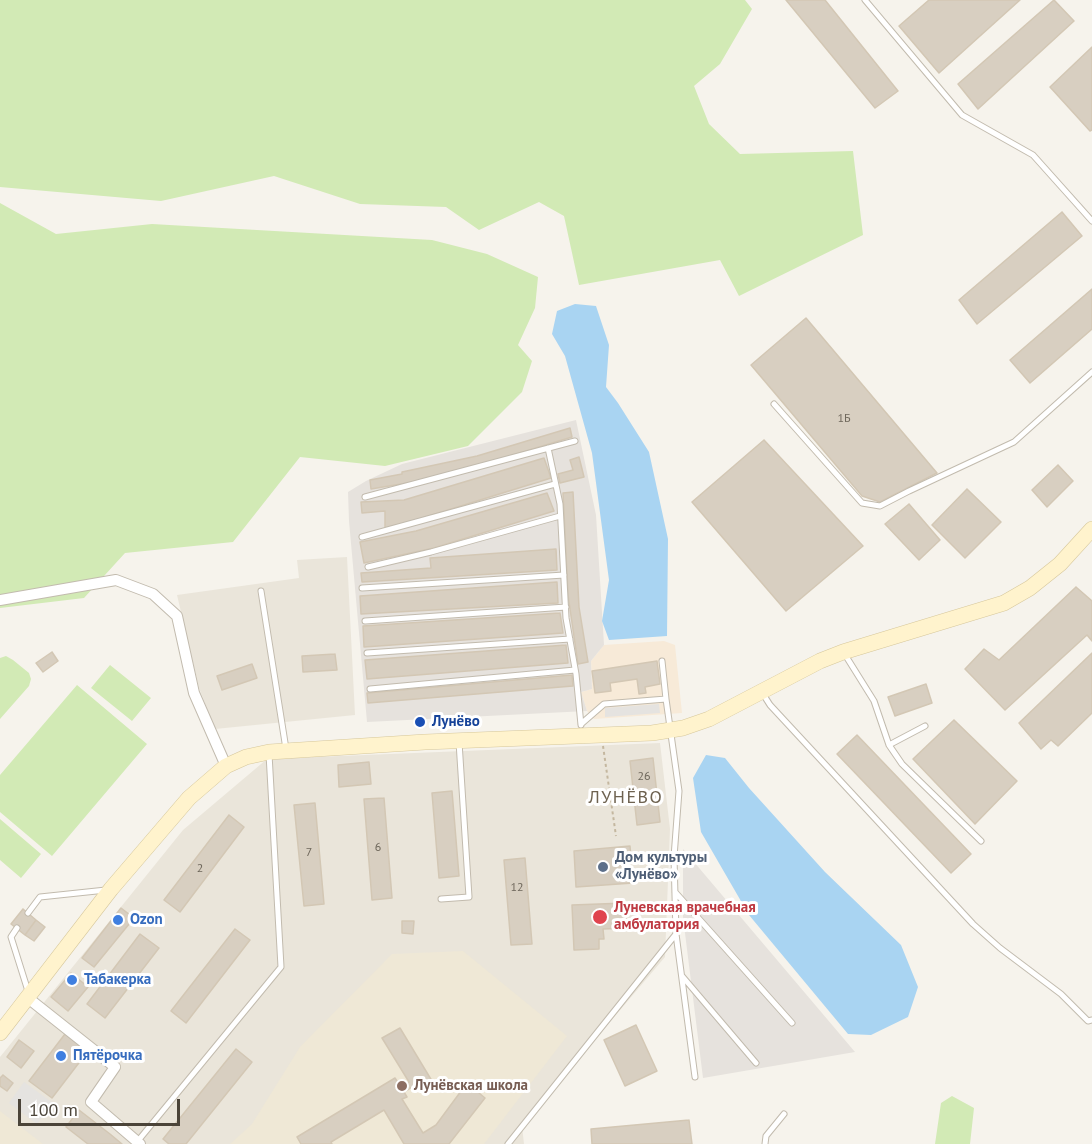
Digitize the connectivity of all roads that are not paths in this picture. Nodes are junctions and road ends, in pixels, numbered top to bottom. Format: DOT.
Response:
graph roads {
  1 [pos="865,0"];
  2 [pos="1092,221"];
  3 [pos="1092,372"];
  4 [pos="774,404"];
  5 [pos="575,441"];
  6 [pos="548,448"];
  7 [pos="555,484"];
  8 [pos="365,497"];
  9 [pos="560,516"];
  10 [pos="1092,529"];
  11 [pos="362,537"];
  12 [pos="368,567"];
  13 [pos="564,575"];
  14 [pos="362,588"];
  15 [pos="261,591"];
  16 [pos="0,600"];
  17 [pos="566,607"];
  18 [pos="365,621"];
  19 [pos="570,639"];
  20 [pos="843,652"];
  21 [pos="367,653"];
  22 [pos="662,661"];
  23 [pos="575,670"];
  24 [pos="370,689"];
  25 [pos="761,692"];
  26 [pos="666,699"];
  27 [pos="925,726"];
  28 [pos="581,730"];
  29 [pos="670,730"];
  30 [pos="459,741"];
  31 [pos="889,745"];
  32 [pos="286,750"];
  33 [pos="269,752"];
  34 [pos="226,766"];
  35 [pos="981,841"];
  36 [pos="111,889"];
  37 [pos="675,892"];
  38 [pos="441,899"];
  39 [pos="28,913"];
  40 [pos="17,928"];
  41 [pos="676,934"];
  42 [pos="681,975"];
  43 [pos="28,996"];
  44 [pos="1092,1020"];
  45 [pos="792,1023"];
  46 [pos="0,1033"];
  47 [pos="756,1063"];
  48 [pos="695,1077"];
  49 [pos="784,1114"];
  50 [pos="139,1143"];
  51 [pos="508,1144"];
  52 [pos="765,1144"];
  1 -- 2 [label="lane"];
  3 -- 4 [label="lane"];
  5 -- 6 [label="lane"];
  6 -- 7 [label="lane"];
  6 -- 8 [label="lane"];
  7 -- 9 [label="lane"];
  7 -- 11 [label="lane"];
  9 -- 12 [label="lane"];
  9 -- 13 [label="lane"];
  10 -- 20 [label="street"];
  13 -- 14 [label="lane"];
  13 -- 17 [label="lane"];
  15 -- 32 [label="lane"];
  16 -- 34 [label="street"];
  17 -- 18 [label="lane"];
  17 -- 19 [label="lane"];
  19 -- 21 [label="lane"];
  19 -- 23 [label="lane"];
  20 -- 25 [label="street"];
  20 -- 31 [label="lane"];
  22 -- 26 [label="lane"];
  23 -- 24 [label="lane"];
  23 -- 28 [label="lane"];
  25 -- 29 [label="street"];
  25 -- 44 [label="lane"];
  26 -- 28 [label="lane"];
  26 -- 29 [label="lane"];
  27 -- 31 [label="lane"];
  28 -- 29 [label="street"];
  28 -- 30 [label="street"];
  29 -- 37 [label="lane"];
  30 -- 32 [label="street"];
  30 -- 38 [label="lane"];
  31 -- 35 [label="lane"];
  32 -- 33 [label="street"];
  33 -- 34 [label="street"];
  33 -- 50 [label="lane"];
  34 -- 36 [label="street"];
  36 -- 39 [label="lane"];
  36 -- 43 [label="street"];
  37 -- 41 [label="lane"];
  37 -- 45 [label="lane"];
  40 -- 43 [label="lane"];
  41 -- 42 [label="lane"];
  41 -- 51 [label="lane"];
  42 -- 47 [label="lane"];
  42 -- 48 [label="lane"];
  43 -- 46 [label="street"];
  43 -- 50 [label="street"];
  49 -- 52 [label="lane"];
}
